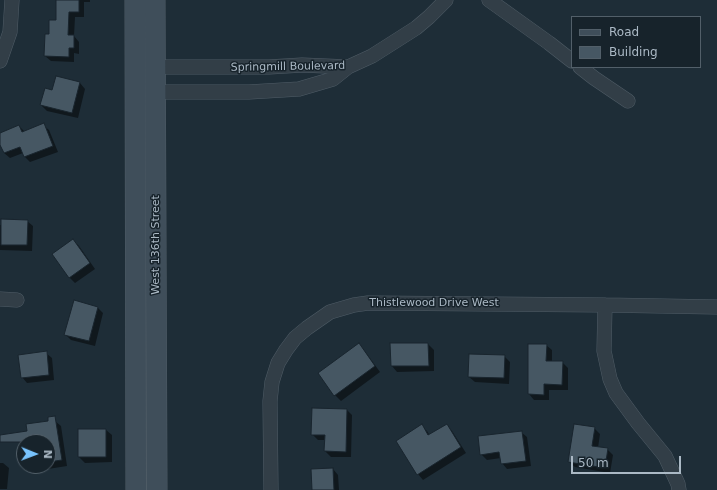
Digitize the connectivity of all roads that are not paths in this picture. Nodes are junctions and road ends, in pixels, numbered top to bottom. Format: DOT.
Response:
graph roads {
  1 [pos="12,0"];
  2 [pos="135,0"];
  3 [pos="156,0"];
  4 [pos="446,0"];
  5 [pos="489,0"];
  6 [pos="571,59"];
  7 [pos="0,61"];
  8 [pos="156,67"];
  9 [pos="348,67"];
  10 [pos="581,68"];
  11 [pos="156,92"];
  12 [pos="628,101"];
  13 [pos="0,299"];
  14 [pos="17,300"];
  15 [pos="605,305"];
  16 [pos="717,307"];
  17 [pos="136,490"];
  18 [pos="157,490"];
  19 [pos="271,490"];
  20 [pos="679,490"];
  1 -- 7 [label="street"];
  2 -- 17 [label="street, West 136th Street"];
  3 -- 8 [label="street, West 136th Street"];
  4 -- 9 [label="street, Springmill Boulevard"];
  5 -- 6 [label="street"];
  8 -- 9 [label="street, Springmill Boulevard"];
  8 -- 11 [label="street, West 136th Street"];
  9 -- 11 [label="street"];
  10 -- 12 [label="street"];
  11 -- 18 [label="street, West 136th Street"];
  13 -- 14 [label="street"];
  15 -- 16 [label="street, Thistlewood Drive West"];
  15 -- 19 [label="street, Thistlewood Drive West"];
  15 -- 20 [label="street"];
}
